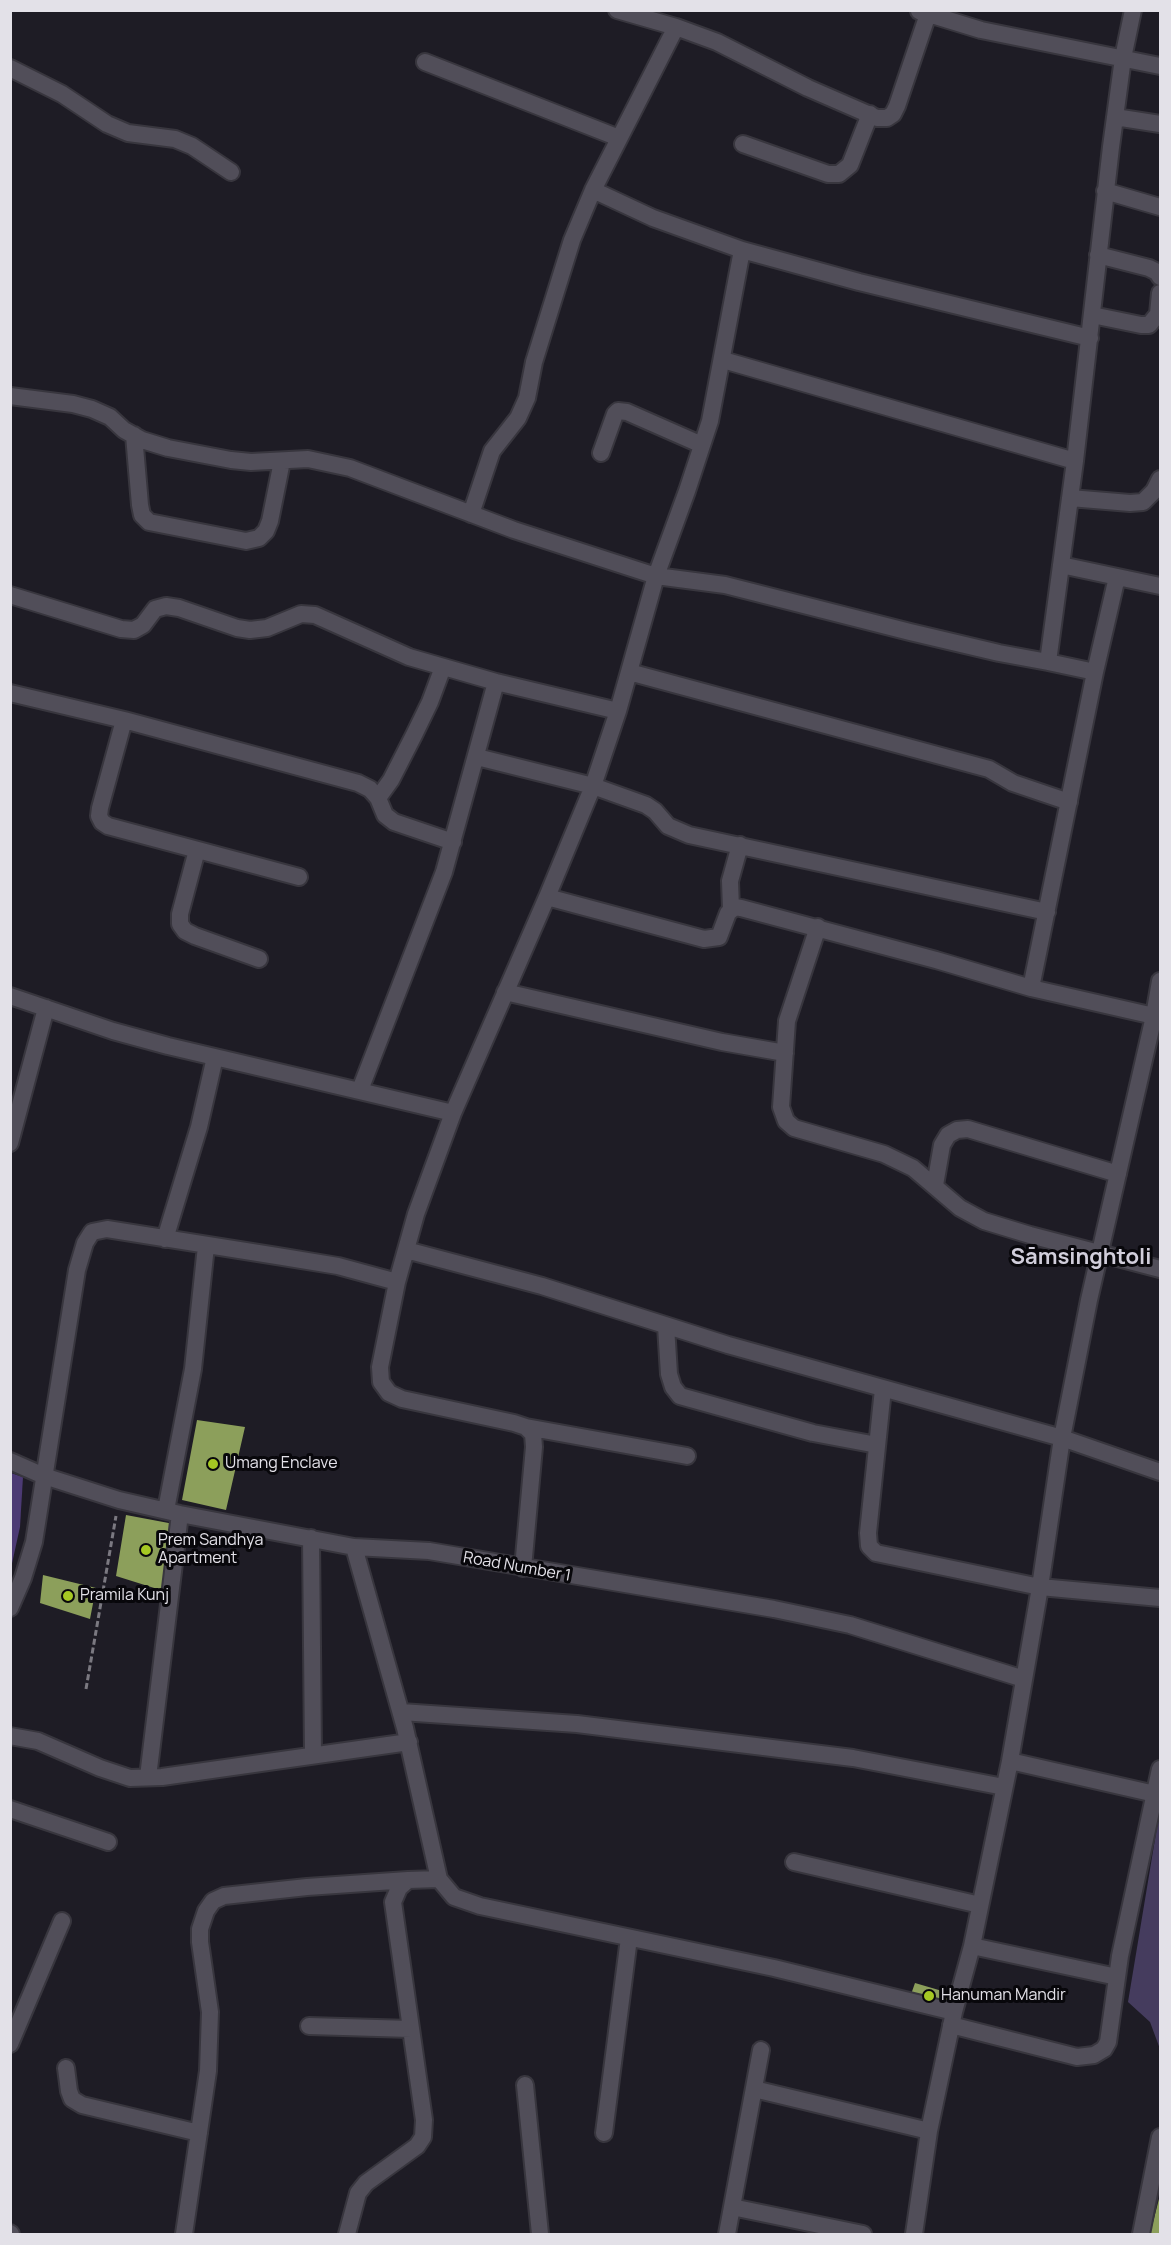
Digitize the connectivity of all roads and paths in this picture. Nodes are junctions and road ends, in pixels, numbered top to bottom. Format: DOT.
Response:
graph roads {
  1 [pos="617,10"];
  2 [pos="1133,10"];
  3 [pos="923,12"];
  4 [pos="676,27"];
  5 [pos="1123,58"];
  6 [pos="425,62"];
  7 [pos="1161,66"];
  8 [pos="11,69"];
  9 [pos="870,114"];
  10 [pos="1115,117"];
  11 [pos="1161,124"];
  12 [pos="619,138"];
  13 [pos="743,144"];
  14 [pos="231,172"];
  15 [pos="593,190"];
  16 [pos="1105,191"];
  17 [pos="1161,207"];
  18 [pos="742,250"];
  19 [pos="1098,255"];
  20 [pos="1161,278"];
  21 [pos="1161,293"];
  22 [pos="1092,315"];
  23 [pos="1090,338"];
  24 [pos="723,360"];
  25 [pos="10,396"];
  26 [pos="134,435"];
  27 [pos="702,445"];
  28 [pos="601,453"];
  29 [pos="282,461"];
  30 [pos="1076,461"];
  31 [pos="1161,479"];
  32 [pos="1070,498"];
  33 [pos="471,514"];
  34 [pos="1061,565"];
  35 [pos="656,576"];
  36 [pos="1117,577"];
  37 [pos="1161,586"];
  38 [pos="10,595"];
  39 [pos="1048,662"];
  40 [pos="443,667"];
  41 [pos="629,672"];
  42 [pos="1095,672"];
  43 [pos="496,682"];
  44 [pos="10,693"];
  45 [pos="618,711"];
  46 [pos="124,720"];
  47 [pos="477,758"];
  48 [pos="593,786"];
  49 [pos="378,798"];
  50 [pos="1069,802"];
  51 [pos="453,842"];
  52 [pos="740,845"];
  53 [pos="197,850"];
  54 [pos="299,877"];
  55 [pos="547,897"];
  56 [pos="731,909"];
  57 [pos="1047,912"];
  58 [pos="818,927"];
  59 [pos="259,958"];
  60 [pos="1161,981"];
  61 [pos="1031,988"];
  62 [pos="506,992"];
  63 [pos="10,996"];
  64 [pos="46,1008"];
  65 [pos="1154,1017"];
  66 [pos="785,1053"];
  67 [pos="215,1057"];
  68 [pos="360,1090"];
  69 [pos="453,1113"];
  70 [pos="10,1143"];
  71 [pos="1118,1174"];
  72 [pos="935,1185"];
  73 [pos="165,1239"];
  74 [pos="206,1246"];
  75 [pos="406,1250"];
  76 [pos="1100,1254"];
  77 [pos="1161,1269"];
  78 [pos="397,1282"];
  79 [pos="666,1326"];
  80 [pos="883,1389"];
  81 [pos="526,1427"];
  82 [pos="1062,1438"];
  83 [pos="877,1445"];
  84 [pos="687,1456"];
  85 [pos="10,1461"];
  86 [pos="1161,1472"];
  87 [pos="44,1476"];
  88 [pos="118,1500"];
  89 [pos="173,1512"];
  90 [pos="311,1538"];
  91 [pos="354,1547"];
  92 [pos="523,1568"];
  93 [pos="1040,1587"];
  94 [pos="1161,1598"];
  95 [pos="10,1608"];
  96 [pos="1024,1679"];
  97 [pos="86,1689"];
  98 [pos="401,1712"];
  99 [pos="10,1736"];
  100 [pos="409,1742"];
  101 [pos="313,1755"];
  102 [pos="1010,1761"];
  103 [pos="1161,1768"];
  104 [pos="148,1777"];
  105 [pos="1004,1787"];
  106 [pos="1155,1794"];
  107 [pos="10,1809"];
  108 [pos="108,1842"];
  109 [pos="794,1862"];
  110 [pos="439,1879"];
  111 [pos="408,1880"];
  112 [pos="980,1905"];
  113 [pos="62,1921"];
  114 [pos="629,1938"];
  115 [pos="972,1946"];
  116 [pos="1117,1977"];
  117 [pos="952,2019"];
  118 [pos="309,2026"];
  119 [pos="411,2029"];
  120 [pos="10,2043"];
  121 [pos="761,2050"];
  122 [pos="66,2068"];
  123 [pos="525,2085"];
  124 [pos="754,2089"];
  125 [pos="929,2131"];
  126 [pos="199,2133"];
  127 [pos="604,2133"];
  128 [pos="1161,2137"];
  129 [pos="732,2207"];
  130 [pos="915,2234"];
  131 [pos="184,2235"];
  132 [pos="347,2235"];
  133 [pos="540,2235"];
  134 [pos="727,2235"];
  135 [pos="863,2235"];
  136 [pos="1141,2235"];
  1 -- 4 [label="street"];
  2 -- 5 [label="street"];
  3 -- 5 [label="street"];
  3 -- 9 [label="street"];
  4 -- 9 [label="street"];
  4 -- 12 [label="street"];
  5 -- 7 [label="street"];
  5 -- 10 [label="street"];
  6 -- 12 [label="street"];
  8 -- 14 [label="street"];
  9 -- 13 [label="street"];
  10 -- 11 [label="street"];
  10 -- 16 [label="street"];
  12 -- 15 [label="street"];
  15 -- 18 [label="street"];
  15 -- 33 [label="street"];
  16 -- 17 [label="street"];
  16 -- 19 [label="street"];
  18 -- 23 [label="street"];
  18 -- 24 [label="street"];
  19 -- 20 [label="street"];
  19 -- 22 [label="street"];
  21 -- 22 [label="street"];
  22 -- 23 [label="street"];
  23 -- 30 [label="street"];
  24 -- 27 [label="street"];
  24 -- 30 [label="street"];
  25 -- 26 [label="street"];
  26 -- 29 [label="street"];
  26 -- 29 [label="street"];
  27 -- 28 [label="street"];
  27 -- 35 [label="street"];
  29 -- 33 [label="street"];
  30 -- 32 [label="street"];
  31 -- 32 [label="street"];
  32 -- 34 [label="street"];
  33 -- 35 [label="street"];
  34 -- 36 [label="street"];
  34 -- 39 [label="street"];
  35 -- 39 [label="street"];
  35 -- 41 [label="street"];
  36 -- 37 [label="street"];
  36 -- 42 [label="street"];
  38 -- 40 [label="street"];
  39 -- 42 [label="street"];
  40 -- 43 [label="street"];
  40 -- 49 [label="street"];
  41 -- 45 [label="street"];
  41 -- 50 [label="street"];
  42 -- 50 [label="street"];
  43 -- 45 [label="street"];
  43 -- 47 [label="street"];
  44 -- 46 [label="street"];
  45 -- 48 [label="street"];
  46 -- 49 [label="street"];
  46 -- 53 [label="street"];
  47 -- 48 [label="street"];
  47 -- 51 [label="street"];
  48 -- 52 [label="street"];
  48 -- 55 [label="street"];
  49 -- 51 [label="street"];
  50 -- 57 [label="street"];
  51 -- 68 [label="street"];
  52 -- 56 [label="street"];
  52 -- 57 [label="street"];
  53 -- 54 [label="street"];
  53 -- 59 [label="street"];
  55 -- 56 [label="street"];
  55 -- 62 [label="street"];
  56 -- 58 [label="street"];
  57 -- 61 [label="street"];
  58 -- 61 [label="street"];
  58 -- 66 [label="street"];
  60 -- 65 [label="street"];
  61 -- 65 [label="street"];
  62 -- 66 [label="street"];
  62 -- 69 [label="street"];
  63 -- 64 [label="street"];
  64 -- 67 [label="street"];
  64 -- 70 [label="street"];
  65 -- 71 [label="street"];
  66 -- 72 [label="street"];
  67 -- 68 [label="street"];
  67 -- 73 [label="street"];
  68 -- 69 [label="street"];
  69 -- 75 [label="street"];
  71 -- 72 [label="street"];
  71 -- 76 [label="street"];
  72 -- 76 [label="street"];
  73 -- 74 [label="street"];
  73 -- 87 [label="street"];
  74 -- 78 [label="street"];
  74 -- 89 [label="street"];
  75 -- 78 [label="street"];
  75 -- 79 [label="street"];
  76 -- 77 [label="street"];
  76 -- 82 [label="street"];
  78 -- 81 [label="street"];
  79 -- 80 [label="street"];
  79 -- 83 [label="street"];
  80 -- 82 [label="street"];
  80 -- 83 [label="street"];
  81 -- 84 [label="street"];
  81 -- 92 [label="street"];
  82 -- 86 [label="street"];
  82 -- 93 [label="street"];
  83 -- 93 [label="street"];
  85 -- 87 [label="street, Road Number 1"];
  87 -- 88 [label="street, Road Number 1"];
  87 -- 95 [label="street"];
  88 -- 89 [label="street, Road Number 1"];
  88 -- 97 [label="path"];
  89 -- 90 [label="street, Road Number 1"];
  89 -- 104 [label="street"];
  90 -- 91 [label="street, Road Number 1"];
  90 -- 101 [label="street"];
  91 -- 92 [label="street, Road Number 1"];
  91 -- 98 [label="street"];
  92 -- 96 [label="street, Road Number 1"];
  93 -- 94 [label="street"];
  93 -- 96 [label="street"];
  96 -- 102 [label="street"];
  98 -- 100 [label="street"];
  98 -- 105 [label="street"];
  99 -- 104 [label="street"];
  100 -- 101 [label="street"];
  100 -- 110 [label="street"];
  101 -- 104 [label="street"];
  102 -- 105 [label="street"];
  102 -- 106 [label="street"];
  103 -- 106 [label="street"];
  105 -- 112 [label="street"];
  106 -- 116 [label="street"];
  107 -- 108 [label="street"];
  109 -- 112 [label="street"];
  110 -- 111 [label="street"];
  110 -- 114 [label="street"];
  111 -- 119 [label="street"];
  111 -- 126 [label="street"];
  112 -- 115 [label="street"];
  113 -- 120 [label="street"];
  114 -- 117 [label="street"];
  114 -- 127 [label="street"];
  115 -- 116 [label="street"];
  115 -- 117 [label="street"];
  116 -- 117 [label="street"];
  117 -- 125 [label="street"];
  118 -- 119 [label="street"];
  119 -- 132 [label="street"];
  121 -- 124 [label="street"];
  122 -- 126 [label="street"];
  123 -- 133 [label="street"];
  124 -- 125 [label="street"];
  124 -- 129 [label="street"];
  125 -- 130 [label="street"];
  126 -- 131 [label="street"];
  128 -- 136 [label="street"];
  129 -- 134 [label="street"];
  129 -- 135 [label="street"];
}
